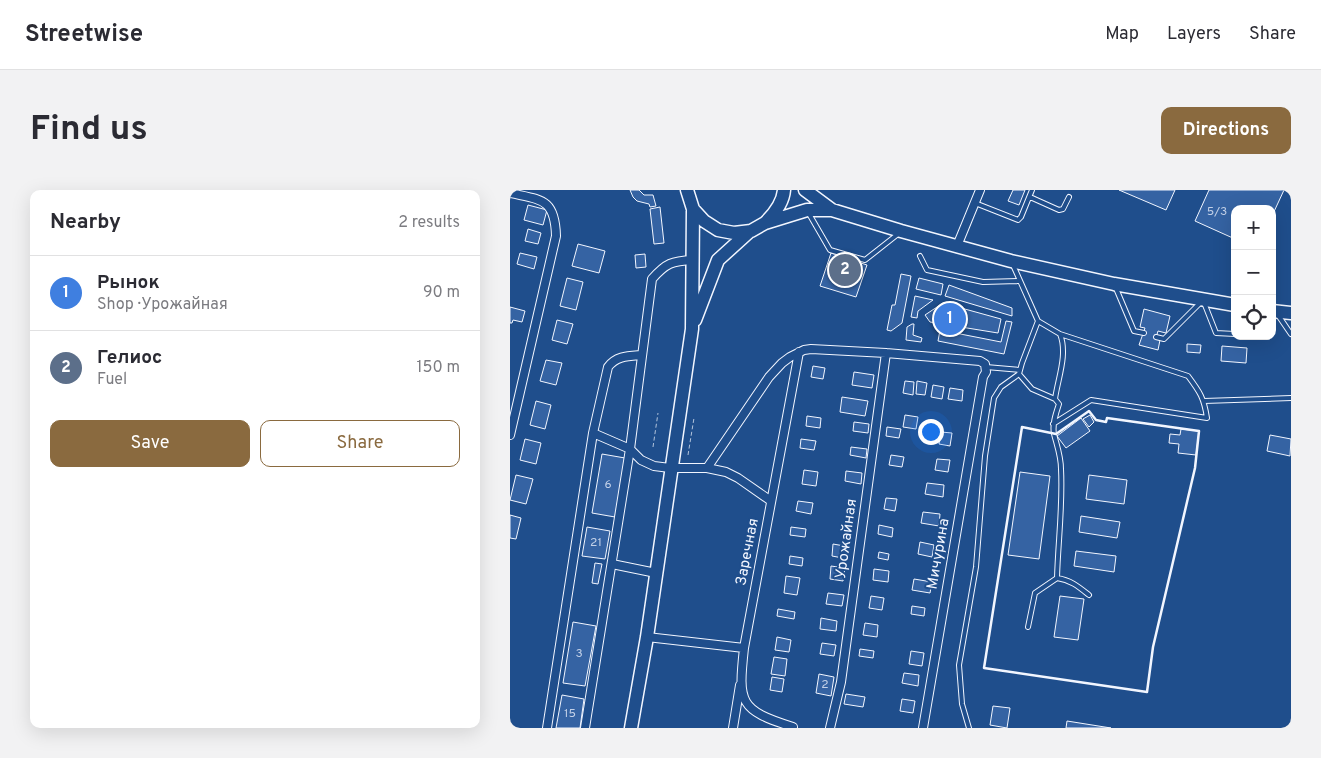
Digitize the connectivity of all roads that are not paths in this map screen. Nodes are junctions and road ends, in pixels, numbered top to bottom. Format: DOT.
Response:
graph roads {
  1 [pos="687,190"];
  2 [pos="784,190"];
  3 [pos="805,190"];
  4 [pos="980,190"];
  5 [pos="1032,190"];
  6 [pos="510,193"];
  7 [pos="1069,197"];
  8 [pos="1030,198"];
  9 [pos="975,203"];
  10 [pos="693,209"];
  11 [pos="807,210"];
  12 [pos="832,210"];
  13 [pos="765,223"];
  14 [pos="750,231"];
  15 [pos="901,231"];
  16 [pos="958,246"];
  17 [pos="920,256"];
  18 [pos="693,260"];
  19 [pos="1011,261"];
  20 [pos="1020,281"];
  21 [pos="1114,284"];
  22 [pos="1203,300"];
  23 [pos="1231,304"];
  24 [pos="1276,311"];
  25 [pos="1291,313"];
  26 [pos="1276,314"];
  27 [pos="1038,321"];
  28 [pos="692,329"];
  29 [pos="1060,334"];
  30 [pos="1144,334"];
  31 [pos="1231,334"];
  32 [pos="1291,334"];
  33 [pos="1156,337"];
  34 [pos="799,352"];
  35 [pos="886,353"];
  36 [pos="641,355"];
  37 [pos="986,367"];
  38 [pos="1020,372"];
  39 [pos="1291,398"];
  40 [pos="1055,399"];
  41 [pos="1204,401"];
  42 [pos="1053,424"];
  43 [pos="593,433"];
  44 [pos="510,435"];
  45 [pos="630,449"];
  46 [pos="670,468"];
  47 [pos="706,468"];
  48 [pos="771,501"];
  49 [pos="612,564"];
  50 [pos="656,573"];
  51 [pos="1058,578"];
  52 [pos="1089,596"];
  53 [pos="1028,627"];
  54 [pos="647,637"];
  55 [pos="744,648"];
  56 [pos="740,682"];
  57 [pos="546,728"];
  58 [pos="585,728"];
  59 [pos="632,728"];
  60 [pos="734,728"];
  61 [pos="793,728"];
  62 [pos="830,728"];
  63 [pos="923,728"];
  64 [pos="970,728"];
  1 -- 10 [label="highway"];
  2 -- 13 [label="highway"];
  3 -- 12 [label="highway"];
  4 -- 9 [label="street"];
  5 -- 8 [label="lane"];
  6 -- 44 [label="street"];
  7 -- 8 [label="lane"];
  8 -- 9 [label="lane"];
  9 -- 16 [label="street"];
  10 -- 14 [label="highway"];
  10 -- 18 [label="highway"];
  11 -- 12 [label="highway"];
  11 -- 13 [label="highway"];
  11 -- 15 [label="lane"];
  12 -- 15 [label="highway"];
  13 -- 14 [label="highway"];
  14 -- 28 [label="highway"];
  15 -- 16 [label="highway"];
  16 -- 19 [label="highway"];
  17 -- 20 [label="lane"];
  18 -- 28 [label="highway"];
  18 -- 36 [label="street"];
  19 -- 20 [label="lane"];
  19 -- 21 [label="highway"];
  20 -- 27 [label="lane"];
  21 -- 22 [label="highway"];
  21 -- 30 [label="lane"];
  22 -- 23 [label="highway"];
  22 -- 31 [label="lane"];
  22 -- 33 [label="lane"];
  24 -- 25 [label="highway"];
  26 -- 32 [label="lane"];
  27 -- 29 [label="lane"];
  27 -- 38 [label="lane"];
  28 -- 46 [label="highway"];
  29 -- 40 [label="lane"];
  29 -- 41 [label="lane"];
  34 -- 35 [label="street"];
  34 -- 47 [label="street"];
  34 -- 48 [label="street, Заречная"];
  35 -- 37 [label="street"];
  35 -- 62 [label="street, Урожайная"];
  36 -- 43 [label="street"];
  36 -- 45 [label="street"];
  37 -- 38 [label="lane"];
  37 -- 63 [label="street, Мичурина"];
  38 -- 40 [label="lane"];
  38 -- 64 [label="lane"];
  39 -- 41 [label="lane"];
  40 -- 42 [label="lane"];
  41 -- 42 [label="lane"];
  42 -- 51 [label="lane"];
  43 -- 45 [label="street"];
  43 -- 57 [label="street"];
  45 -- 46 [label="street"];
  45 -- 49 [label="street"];
  46 -- 47 [label="street"];
  46 -- 50 [label="highway"];
  47 -- 48 [label="street"];
  48 -- 55 [label="street, Заречная"];
  49 -- 50 [label="street"];
  49 -- 58 [label="street"];
  50 -- 54 [label="highway"];
  51 -- 52 [label="lane"];
  51 -- 53 [label="lane"];
  54 -- 55 [label="street"];
  54 -- 59 [label="highway"];
  55 -- 56 [label="street, Заречная"];
  56 -- 60 [label="street"];
  56 -- 61 [label="street, Заречная"];
}
